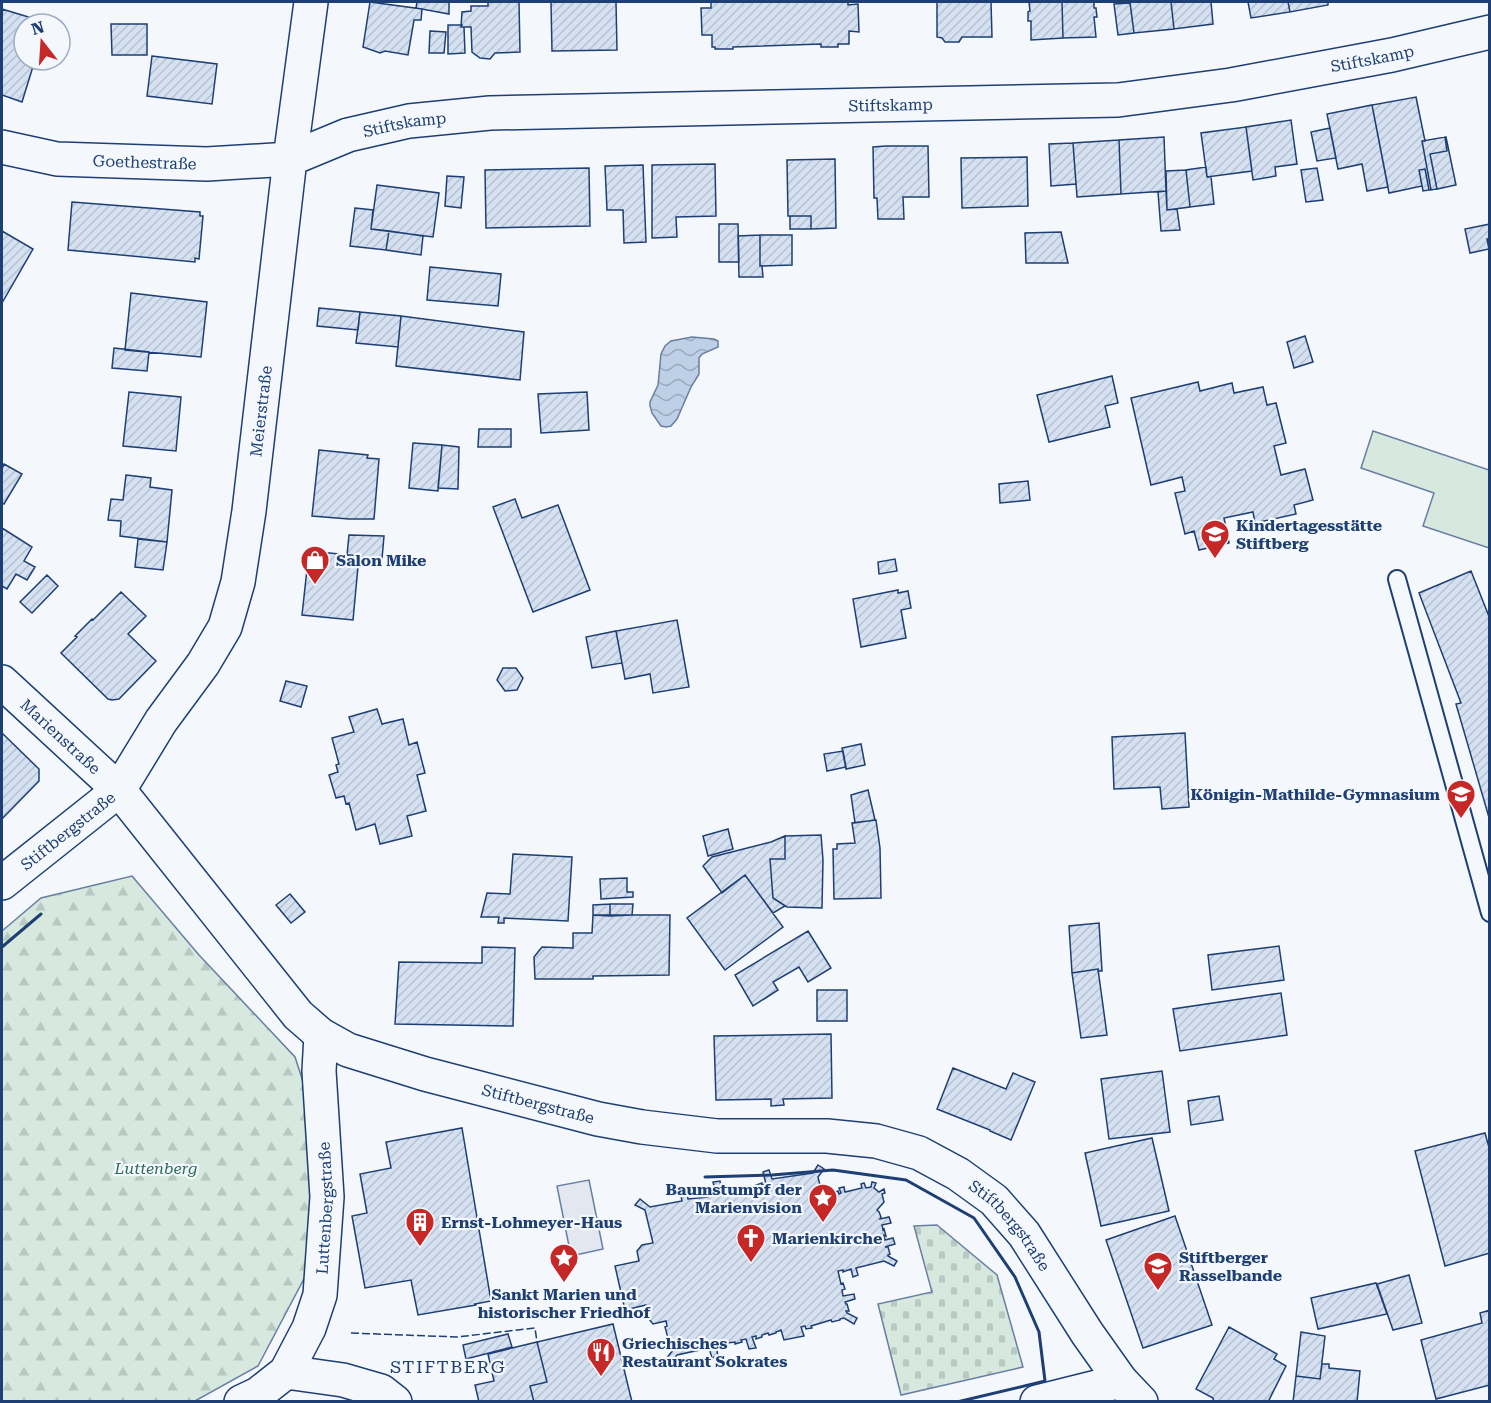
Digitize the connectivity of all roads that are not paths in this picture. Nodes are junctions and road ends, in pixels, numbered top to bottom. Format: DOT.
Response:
graph roads {
  1 [pos="311,2"];
  2 [pos="1490,32"];
  3 [pos="2,147"];
  4 [pos="290,159"];
  5 [pos="1397,579"];
  6 [pos="2,682"];
  7 [pos="119,790"];
  8 [pos="2,883"];
  9 [pos="1490,913"];
  10 [pos="321,1035"];
  11 [pos="286,1372"];
  12 [pos="1131,1391"];
  13 [pos="242,1401"];
  14 [pos="395,1401"];
  15 [pos="1036,1401"];
  1 -- 4 [label="street, Meierstraße"];
  2 -- 4 [label="street, Stiftskamp"];
  3 -- 4 [label="street, Goethestraße"];
  4 -- 7 [label="street, Meierstraße"];
  5 -- 9 [label="lane"];
  6 -- 7 [label="street, Marienstraße"];
  7 -- 8 [label="street, Stiftbergstraße"];
  7 -- 10 [label="street, Stiftbergstraße"];
  10 -- 11 [label="street, Luttenbergstraße"];
  10 -- 12 [label="street, Stiftbergstraße"];
  11 -- 13 [label="street, Luttenbergstraße"];
  11 -- 14 [label="street"];
  12 -- 15 [label="street"];
}
